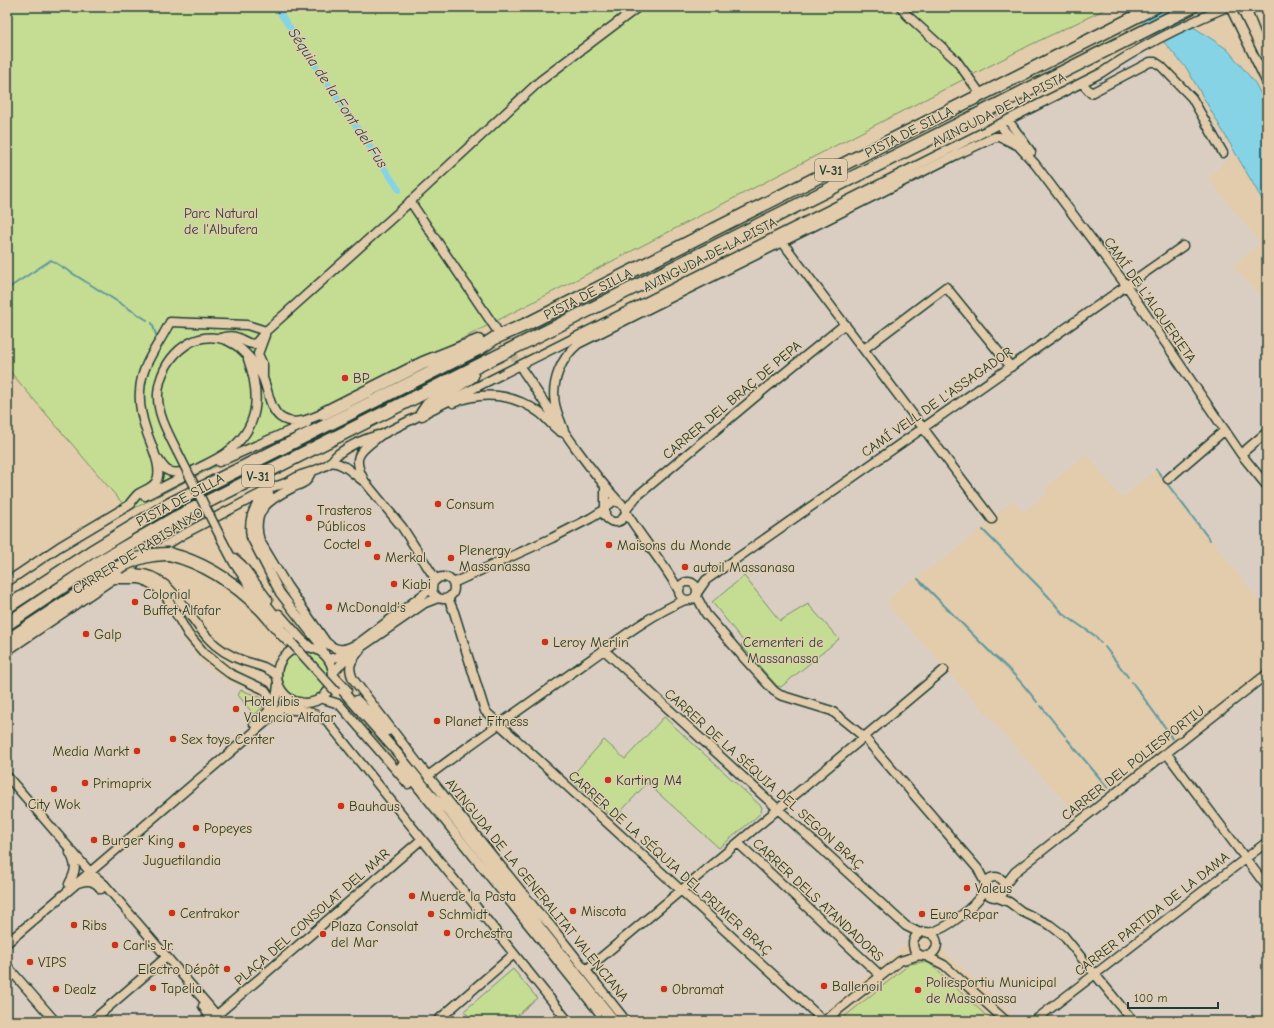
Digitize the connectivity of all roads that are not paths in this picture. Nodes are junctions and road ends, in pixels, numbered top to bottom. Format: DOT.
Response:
graph roads {
  1 [pos="638,7"];
  2 [pos="901,7"];
  3 [pos="1155,7"];
  4 [pos="1192,7"];
  5 [pos="1227,7"];
  6 [pos="1230,7"];
  7 [pos="1258,7"];
  8 [pos="1267,36"];
  9 [pos="1267,82"];
  10 [pos="1082,83"];
  11 [pos="977,90"];
  12 [pos="1008,120"];
  13 [pos="1003,129"];
  14 [pos="965,142"];
  15 [pos="1021,147"];
  16 [pos="1223,152"];
  17 [pos="956,155"];
  18 [pos="1035,164"];
  19 [pos="916,171"];
  20 [pos="895,181"];
  21 [pos="410,201"];
  22 [pos="780,239"];
  23 [pos="1183,246"];
  24 [pos="1126,285"];
  25 [pos="845,324"];
  26 [pos="266,331"];
  27 [pos="495,334"];
  28 [pos="220,338"];
  29 [pos="519,346"];
  30 [pos="864,349"];
  31 [pos="246,354"];
  32 [pos="1010,367"];
  33 [pos="524,371"];
  34 [pos="263,378"];
  35 [pos="441,406"];
  36 [pos="324,413"];
  37 [pos="422,414"];
  38 [pos="923,428"];
  39 [pos="1225,430"];
  40 [pos="1267,432"];
  41 [pos="381,434"];
  42 [pos="566,434"];
  43 [pos="154,453"];
  44 [pos="1241,454"];
  45 [pos="357,460"];
  46 [pos="330,462"];
  47 [pos="339,463"];
  48 [pos="311,473"];
  49 [pos="1168,479"];
  50 [pos="365,482"];
  51 [pos="281,485"];
  52 [pos="1267,486"];
  53 [pos="605,487"];
  54 [pos="128,506"];
  55 [pos="623,506"];
  56 [pos="605,508"];
  57 [pos="591,518"];
  58 [pos="607,519"];
  59 [pos="992,519"];
  60 [pos="620,521"];
  61 [pos="636,529"];
  62 [pos="223,542"];
  63 [pos="234,558"];
  64 [pos="670,575"];
  65 [pos="115,579"];
  66 [pos="436,580"];
  67 [pos="706,580"];
  68 [pos="7,582"];
  69 [pos="454,583"];
  70 [pos="689,583"];
  71 [pos="287,586"];
  72 [pos="432,588"];
  73 [pos="679,591"];
  74 [pos="696,594"];
  75 [pos="438,598"];
  76 [pos="448,598"];
  77 [pos="686,600"];
  78 [pos="7,607"];
  79 [pos="666,608"];
  80 [pos="706,614"];
  81 [pos="7,624"];
  82 [pos="306,625"];
  83 [pos="293,640"];
  84 [pos="7,641"];
  85 [pos="362,641"];
  86 [pos="310,647"];
  87 [pos="360,650"];
  88 [pos="604,650"];
  89 [pos="7,651"];
  90 [pos="326,657"];
  91 [pos="944,670"];
  92 [pos="333,674"];
  93 [pos="1267,674"];
  94 [pos="277,680"];
  95 [pos="320,698"];
  96 [pos="358,700"];
  97 [pos="300,702"];
  98 [pos="281,709"];
  99 [pos="267,712"];
  100 [pos="498,724"];
  101 [pos="864,737"];
  102 [pos="1167,754"];
  103 [pos="420,766"];
  104 [pos="7,776"];
  105 [pos="428,776"];
  106 [pos="7,782"];
  107 [pos="778,809"];
  108 [pos="444,813"];
  109 [pos="422,839"];
  110 [pos="1267,842"];
  111 [pos="738,843"];
  112 [pos="1245,859"];
  113 [pos="978,869"];
  114 [pos="89,870"];
  115 [pos="1015,872"];
  116 [pos="996,877"];
  117 [pos="73,883"];
  118 [pos="985,887"];
  119 [pos="1005,887"];
  120 [pos="1267,887"];
  121 [pos="682,891"];
  122 [pos="994,897"];
  123 [pos="1009,902"];
  124 [pos="976,903"];
  125 [pos="538,912"];
  126 [pos="906,926"];
  127 [pos="945,927"];
  128 [pos="925,933"];
  129 [pos="7,937"];
  130 [pos="7,943"];
  131 [pos="913,943"];
  132 [pos="936,945"];
  133 [pos="514,954"];
  134 [pos="923,956"];
  135 [pos="163,960"];
  136 [pos="900,961"];
  137 [pos="566,965"];
  138 [pos="944,965"];
  139 [pos="7,966"];
  140 [pos="586,970"];
  141 [pos="1095,974"];
  142 [pos="881,976"];
  143 [pos="216,1018"];
  144 [pos="55,1021"];
  145 [pos="92,1021"];
  146 [pos="437,1021"];
  147 [pos="568,1021"];
  148 [pos="599,1021"];
  149 [pos="606,1021"];
  150 [pos="615,1021"];
  151 [pos="626,1021"];
  152 [pos="824,1021"];
  153 [pos="1006,1021"];
  154 [pos="1034,1021"];
  155 [pos="1133,1021"];
  1 -- 21 [label="street"];
  2 -- 11 [label="street"];
  3 -- 27 [label="highway, PISTA DE SILLA / V-31"];
  4 -- 29 [label="highway, PISTA DE SILLA / V-31"];
  5 -- 10 [label="street, AVINGUDA DE LA PISTA"];
  6 -- 9 [label="street"];
  7 -- 8 [label="street"];
  10 -- 12 [label="street, AVINGUDA DE LA PISTA"];
  10 -- 16 [label="street, AVINGUDA DE LA PISTA"];
  12 -- 14 [label="street, AVINGUDA DE LA PISTA"];
  12 -- 18 [label="street, CAMÍ DE L'ALQUERIETA"];
  13 -- 15 [label="street, CAMÍ DE L'ALQUERIETA"];
  14 -- 17 [label="street"];
  14 -- 19 [label="street, AVINGUDA DE LA PISTA"];
  15 -- 17 [label="street, AVINGUDA DE LA PISTA"];
  15 -- 18 [label="street, CAMÍ DE L'ALQUERIETA"];
  17 -- 19 [label="street, AVINGUDA DE LA PISTA"];
  18 -- 24 [label="street, CAMÍ DE L'ALQUERIETA"];
  19 -- 20 [label="street, AVINGUDA DE LA PISTA"];
  19 -- 20 [label="street"];
  20 -- 22 [label="street, AVINGUDA DE LA PISTA"];
  21 -- 26 [label="street"];
  21 -- 27 [label="street"];
  22 -- 25 [label="street"];
  22 -- 35 [label="street, AVINGUDA DE LA PISTA"];
  22 -- 42 [label="street, AVINGUDA DE LA PISTA"];
  23 -- 24 [label="street, CAMÍ VELL DE L'ASSAGADOR"];
  24 -- 32 [label="street, CAMÍ VELL DE L'ASSAGADOR"];
  24 -- 39 [label="street, CAMÍ DE L'ALQUERIETA"];
  25 -- 30 [label="street"];
  25 -- 55 [label="street, CARRER DEL BRAÇ DE PEPA"];
  26 -- 28 [label="street"];
  26 -- 34 [label="street"];
  26 -- 43 [label="street"];
  27 -- 36 [label="highway"];
  27 -- 78 [label="highway, PISTA DE SILLA / V-31"];
  28 -- 31 [label="street"];
  28 -- 62 [label="street, bridge"];
  29 -- 37 [label="highway"];
  29 -- 81 [label="highway, PISTA DE SILLA / V-31"];
  30 -- 32 [label="street"];
  30 -- 38 [label="street"];
  31 -- 34 [label="street"];
  31 -- 36 [label="street"];
  32 -- 38 [label="street, CAMÍ VELL DE L'ASSAGADOR"];
  33 -- 42 [label="street"];
  34 -- 36 [label="street"];
  35 -- 37 [label="street, AVINGUDA DE LA PISTA"];
  35 -- 42 [label="street"];
  37 -- 41 [label="street, AVINGUDA DE LA PISTA"];
  38 -- 59 [label="street"];
  38 -- 67 [label="street, CAMÍ VELL DE L'ASSAGADOR"];
  39 -- 44 [label="street, CAMÍ DE L'ALQUERIETA"];
  39 -- 49 [label="street"];
  40 -- 44 [label="street"];
  41 -- 45 [label="street, AVINGUDA DE LA PISTA"];
  41 -- 46 [label="street, CARRER DE RABISANXO"];
  42 -- 53 [label="street"];
  43 -- 54 [label="street"];
  43 -- 54 [label="street"];
  44 -- 52 [label="street, CAMÍ DE L'ALQUERIETA"];
  45 -- 47 [label="street"];
  45 -- 50 [label="street"];
  46 -- 47 [label="street"];
  46 -- 48 [label="street, CARRER DE RABISANXO"];
  47 -- 50 [label="street"];
  48 -- 51 [label="street, CARRER DE RABISANXO"];
  48 -- 71 [label="street, CARRER DE RABISANXO"];
  50 -- 66 [label="street"];
  51 -- 65 [label="street, CARRER DE RABISANXO"];
  51 -- 82 [label="street"];
  53 -- 55 [label="street"];
  53 -- 56 [label="street"];
  54 -- 68 [label="street"];
  55 -- 56 [label="street"];
  55 -- 60 [label="street"];
  55 -- 61 [label="street"];
  56 -- 57 [label="street"];
  56 -- 58 [label="street"];
  57 -- 58 [label="street"];
  57 -- 69 [label="street"];
  58 -- 60 [label="street"];
  60 -- 61 [label="street"];
  61 -- 64 [label="street"];
  62 -- 63 [label="street"];
  62 -- 83 [label="street"];
  63 -- 83 [label="street"];
  63 -- 86 [label="street"];
  64 -- 70 [label="street"];
  64 -- 73 [label="street"];
  65 -- 89 [label="street, CARRER DE RABISANXO"];
  65 -- 94 [label="street"];
  65 -- 99 [label="street"];
  66 -- 69 [label="street"];
  66 -- 72 [label="street"];
  67 -- 70 [label="street, CAMÍ VELL DE L'ASSAGADOR"];
  67 -- 74 [label="street, CAMÍ VELL DE L'ASSAGADOR"];
  69 -- 76 [label="street"];
  70 -- 73 [label="street"];
  70 -- 74 [label="street"];
  71 -- 82 [label="street"];
  71 -- 85 [label="street"];
  72 -- 75 [label="street"];
  72 -- 85 [label="street"];
  73 -- 77 [label="street"];
  73 -- 79 [label="street"];
  74 -- 77 [label="street"];
  74 -- 80 [label="street"];
  75 -- 76 [label="street"];
  75 -- 87 [label="street"];
  76 -- 100 [label="street, CARRER DE LA SÉQUIA DEL PRIMER BRAÇ"];
  77 -- 79 [label="street"];
  77 -- 80 [label="street"];
  79 -- 88 [label="street"];
  80 -- 101 [label="street"];
  82 -- 90 [label="street"];
  83 -- 84 [label="highway, bridge"];
  83 -- 108 [label="street, bridge"];
  85 -- 90 [label="street"];
  86 -- 90 [label="street"];
  86 -- 94 [label="street"];
  87 -- 92 [label="street"];
  87 -- 103 [label="street"];
  88 -- 100 [label="street"];
  88 -- 107 [label="street, CARRER DE LA SÉQUIA DEL SEGON BRAÇ"];
  90 -- 92 [label="street"];
  91 -- 101 [label="street"];
  92 -- 95 [label="street"];
  92 -- 96 [label="street"];
  93 -- 102 [label="street, CARRER DEL POLIESPORTIU"];
  94 -- 97 [label="street"];
  94 -- 99 [label="street"];
  95 -- 97 [label="street"];
  95 -- 108 [label="street"];
  96 -- 103 [label="street"];
  96 -- 108 [label="street"];
  97 -- 98 [label="street"];
  98 -- 109 [label="street"];
  98 -- 114 [label="street"];
  99 -- 114 [label="street"];
  100 -- 105 [label="street"];
  100 -- 121 [label="street, CARRER DE LA SÉQUIA DEL PRIMER BRAÇ"];
  101 -- 107 [label="street"];
  101 -- 113 [label="street"];
  102 -- 112 [label="street"];
  102 -- 115 [label="street, CARRER DEL POLIESPORTIU"];
  103 -- 105 [label="street, AVINGUDA DE LA GENERALITAT VALENCIANA"];
  104 -- 114 [label="street"];
  105 -- 125 [label="street, AVINGUDA DE LA GENERALITAT VALENCIANA"];
  106 -- 117 [label="street"];
  107 -- 111 [label="street"];
  107 -- 126 [label="street, CARRER DE LA SÉQUIA DEL SEGON BRAÇ"];
  108 -- 137 [label="street"];
  109 -- 133 [label="street"];
  109 -- 143 [label="street, PLAÇA DEL CONSOLAT DEL MAR"];
  110 -- 112 [label="street, CARRER PARTIDA DE LA DAMA"];
  111 -- 121 [label="street"];
  111 -- 142 [label="street, CARRER DELS ATANDADORS"];
  112 -- 120 [label="street"];
  112 -- 141 [label="street, CARRER PARTIDA DE LA DAMA"];
  113 -- 116 [label="street"];
  113 -- 118 [label="street"];
  114 -- 117 [label="street"];
  114 -- 143 [label="street"];
  115 -- 116 [label="street, CARRER DEL POLIESPORTIU"];
  115 -- 119 [label="street, CARRER DEL POLIESPORTIU"];
  116 -- 118 [label="street"];
  116 -- 119 [label="street"];
  117 -- 129 [label="street"];
  117 -- 130 [label="street"];
  117 -- 135 [label="street"];
  118 -- 122 [label="street"];
  118 -- 124 [label="street"];
  119 -- 122 [label="street"];
  119 -- 123 [label="street"];
  121 -- 140 [label="street"];
  121 -- 152 [label="street, CARRER DE LA SÉQUIA DEL PRIMER BRAÇ"];
  122 -- 123 [label="street"];
  122 -- 124 [label="street"];
  123 -- 141 [label="street"];
  124 -- 127 [label="street"];
  125 -- 137 [label="street"];
  125 -- 140 [label="street, AVINGUDA DE LA GENERALITAT VALENCIANA"];
  126 -- 128 [label="street, CARRER DE LA SÉQUIA DEL SEGON BRAÇ"];
  126 -- 131 [label="street, CARRER DE LA SÉQUIA DEL SEGON BRAÇ"];
  127 -- 128 [label="street"];
  127 -- 132 [label="street"];
  128 -- 131 [label="street"];
  128 -- 132 [label="street"];
  131 -- 134 [label="street"];
  131 -- 136 [label="street"];
  132 -- 134 [label="street"];
  132 -- 138 [label="street"];
  133 -- 146 [label="street"];
  133 -- 147 [label="street"];
  134 -- 136 [label="street"];
  134 -- 138 [label="street"];
  135 -- 143 [label="street"];
  135 -- 145 [label="street"];
  136 -- 142 [label="street"];
  137 -- 148 [label="street"];
  137 -- 149 [label="street"];
  137 -- 150 [label="street"];
  138 -- 153 [label="street"];
  139 -- 144 [label="street"];
  140 -- 151 [label="street, AVINGUDA DE LA GENERALITAT VALENCIANA"];
  141 -- 154 [label="street, CARRER PARTIDA DE LA DAMA"];
  141 -- 155 [label="street"];
  142 -- 152 [label="street"];
}
